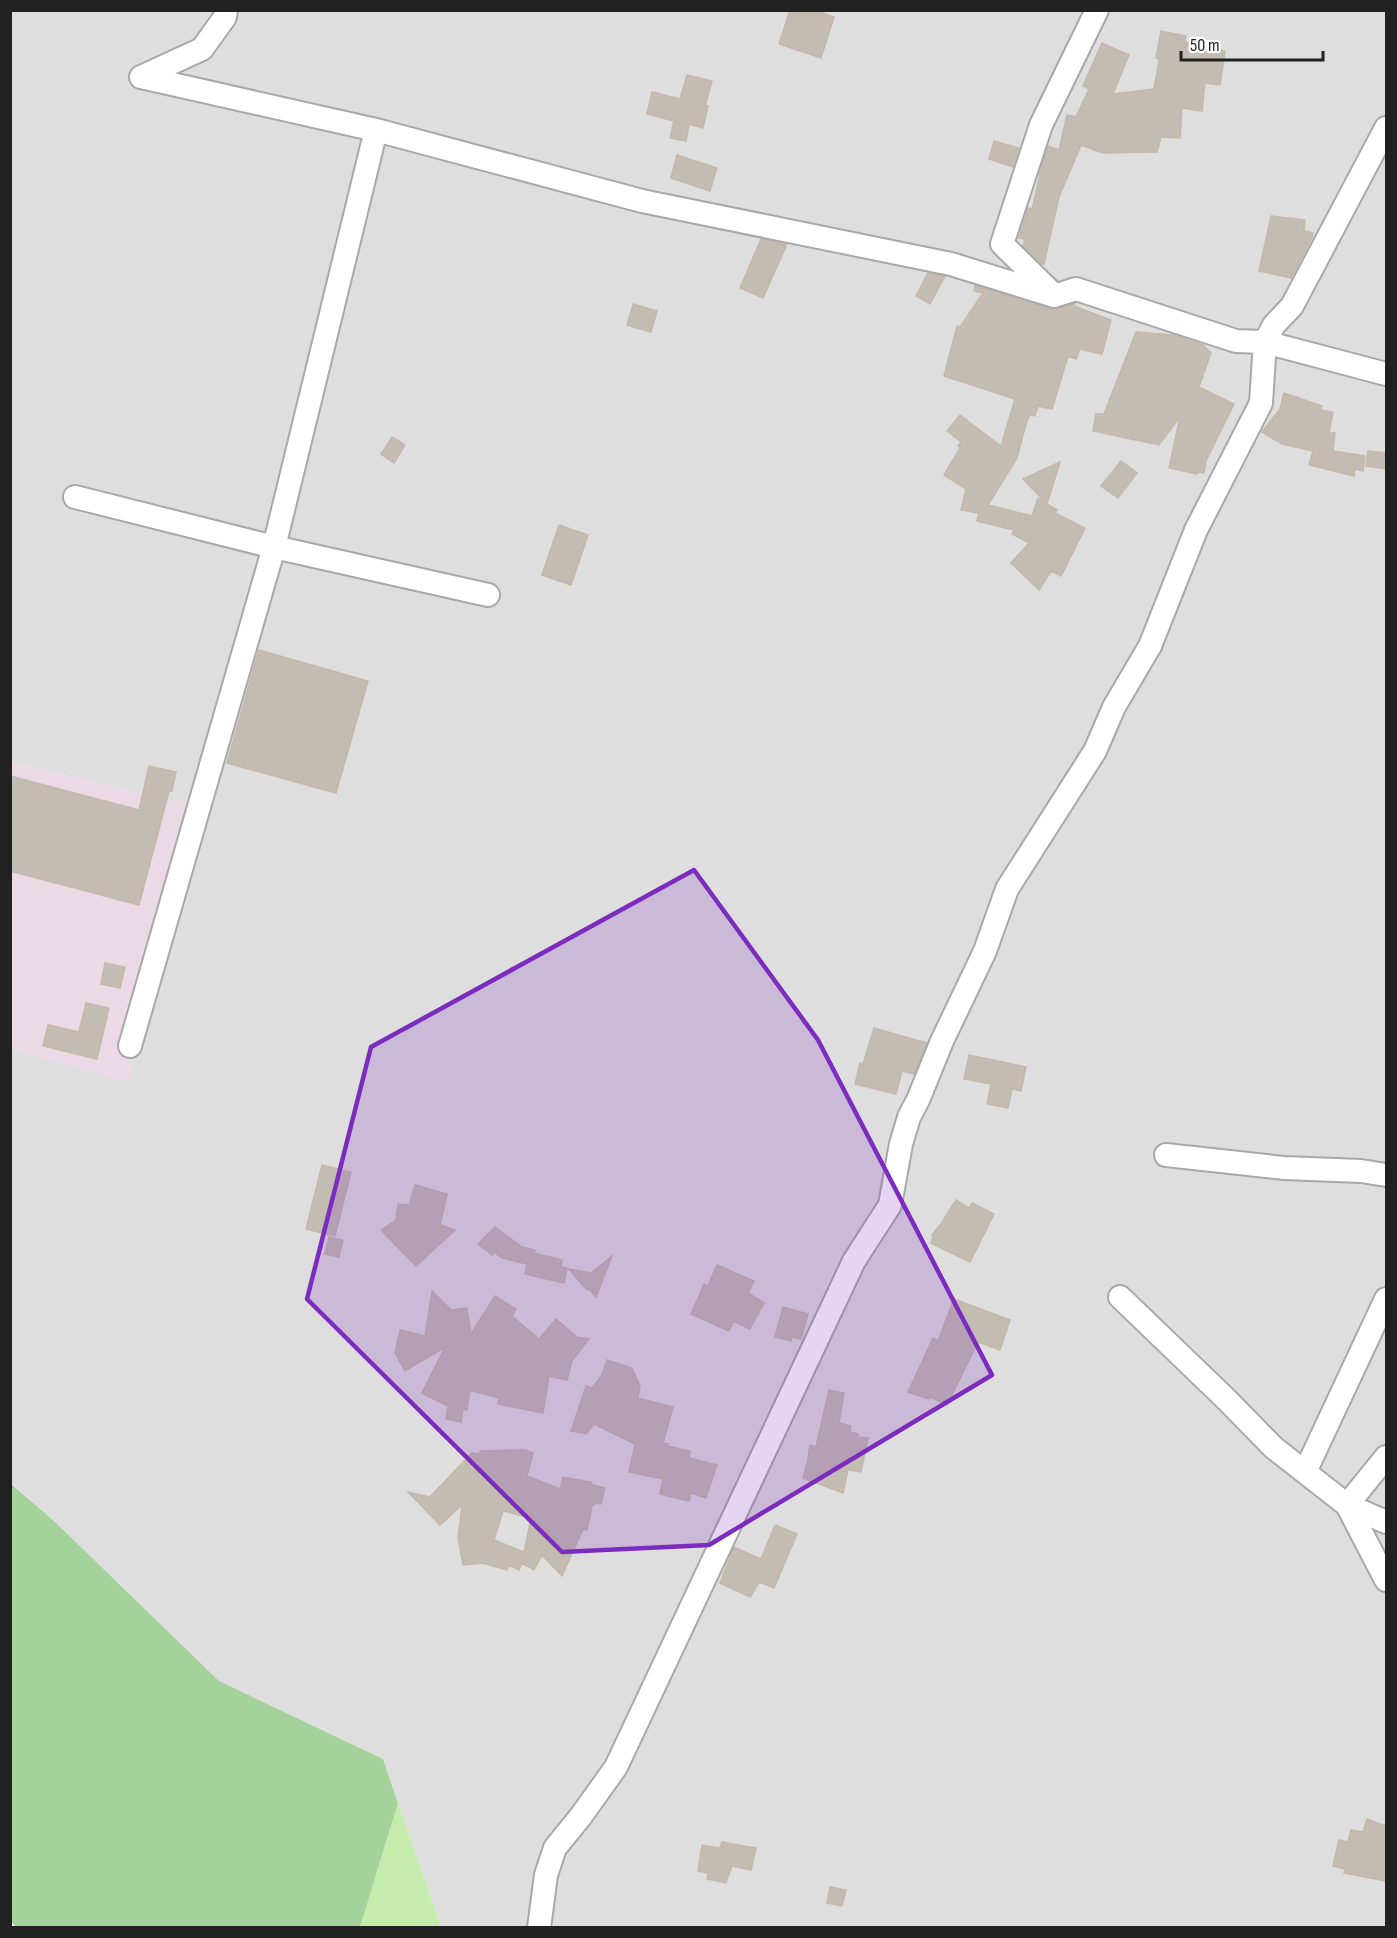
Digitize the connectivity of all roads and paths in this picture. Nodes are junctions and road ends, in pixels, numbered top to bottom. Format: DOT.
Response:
graph roads {
  1 [pos="226,10"];
  2 [pos="1097,10"];
  3 [pos="1386,128"];
  4 [pos="376,130"];
  5 [pos="1054,296"];
  6 [pos="1265,342"];
  7 [pos="1386,375"];
  8 [pos="75,497"];
  9 [pos="274,547"];
  10 [pos="488,595"];
  11 [pos="130,1046"];
  12 [pos="1166,1155"];
  13 [pos="1386,1174"];
  14 [pos="1120,1297"];
  15 [pos="1386,1299"];
  16 [pos="1386,1457"];
  17 [pos="1305,1472"];
  18 [pos="1347,1505"];
  19 [pos="1386,1522"];
  20 [pos="1386,1580"];
  21 [pos="539,1928"];
  1 -- 4 [label="street"];
  2 -- 5 [label="street"];
  3 -- 6 [label="street"];
  4 -- 5 [label="street"];
  4 -- 9 [label="street"];
  5 -- 6 [label="street"];
  6 -- 7 [label="street"];
  6 -- 21 [label="street"];
  8 -- 9 [label="street"];
  9 -- 10 [label="street"];
  9 -- 11 [label="street"];
  12 -- 13 [label="street"];
  14 -- 17 [label="street"];
  15 -- 17 [label="street"];
  16 -- 18 [label="street"];
  17 -- 18 [label="street"];
  18 -- 19 [label="street"];
  18 -- 20 [label="street"];
}
